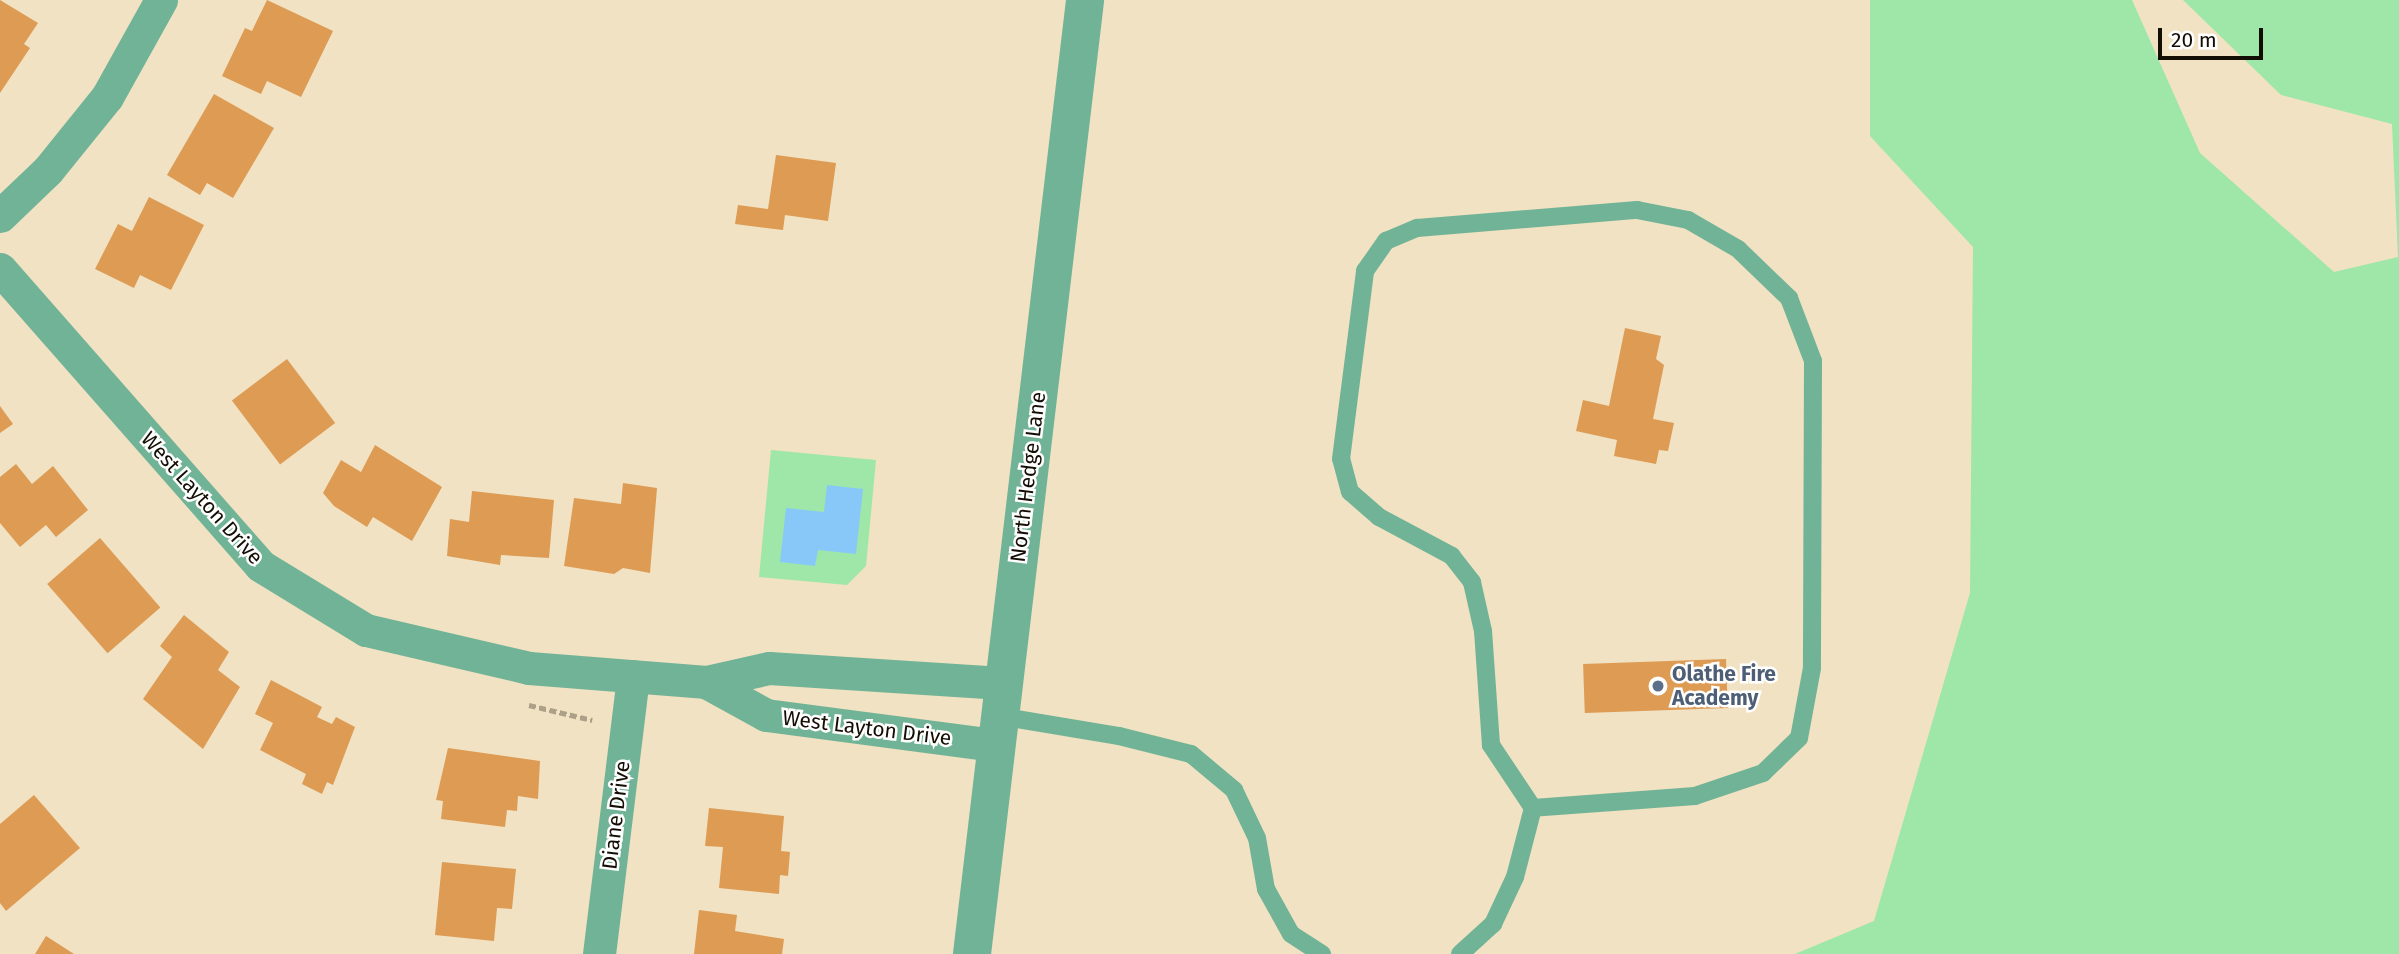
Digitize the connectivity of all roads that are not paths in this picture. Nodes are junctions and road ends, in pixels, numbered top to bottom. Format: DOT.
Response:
graph roads {
  1 [pos="161,0"];
  2 [pos="1084,0"];
  3 [pos="0,216"];
  4 [pos="0,269"];
  5 [pos="633,676"];
  6 [pos="706,682"];
  7 [pos="998,715"];
  8 [pos="1533,808"];
  9 [pos="599,954"];
  10 [pos="972,954"];
  11 [pos="1322,954"];
  12 [pos="1460,954"];
  1 -- 3 [label="street"];
  2 -- 7 [label="street, North Hedge Lane"];
  4 -- 5 [label="street, West Layton Drive"];
  5 -- 6 [label="street, West Layton Drive"];
  5 -- 9 [label="street, Diane Drive"];
  6 -- 7 [label="street, West Layton Drive"];
  6 -- 7 [label="street, West Layton Drive"];
  7 -- 10 [label="street, North Hedge Lane"];
  7 -- 11 [label="lane"];
  8 -- 8 [label="lane"];
  8 -- 12 [label="lane"];
}
